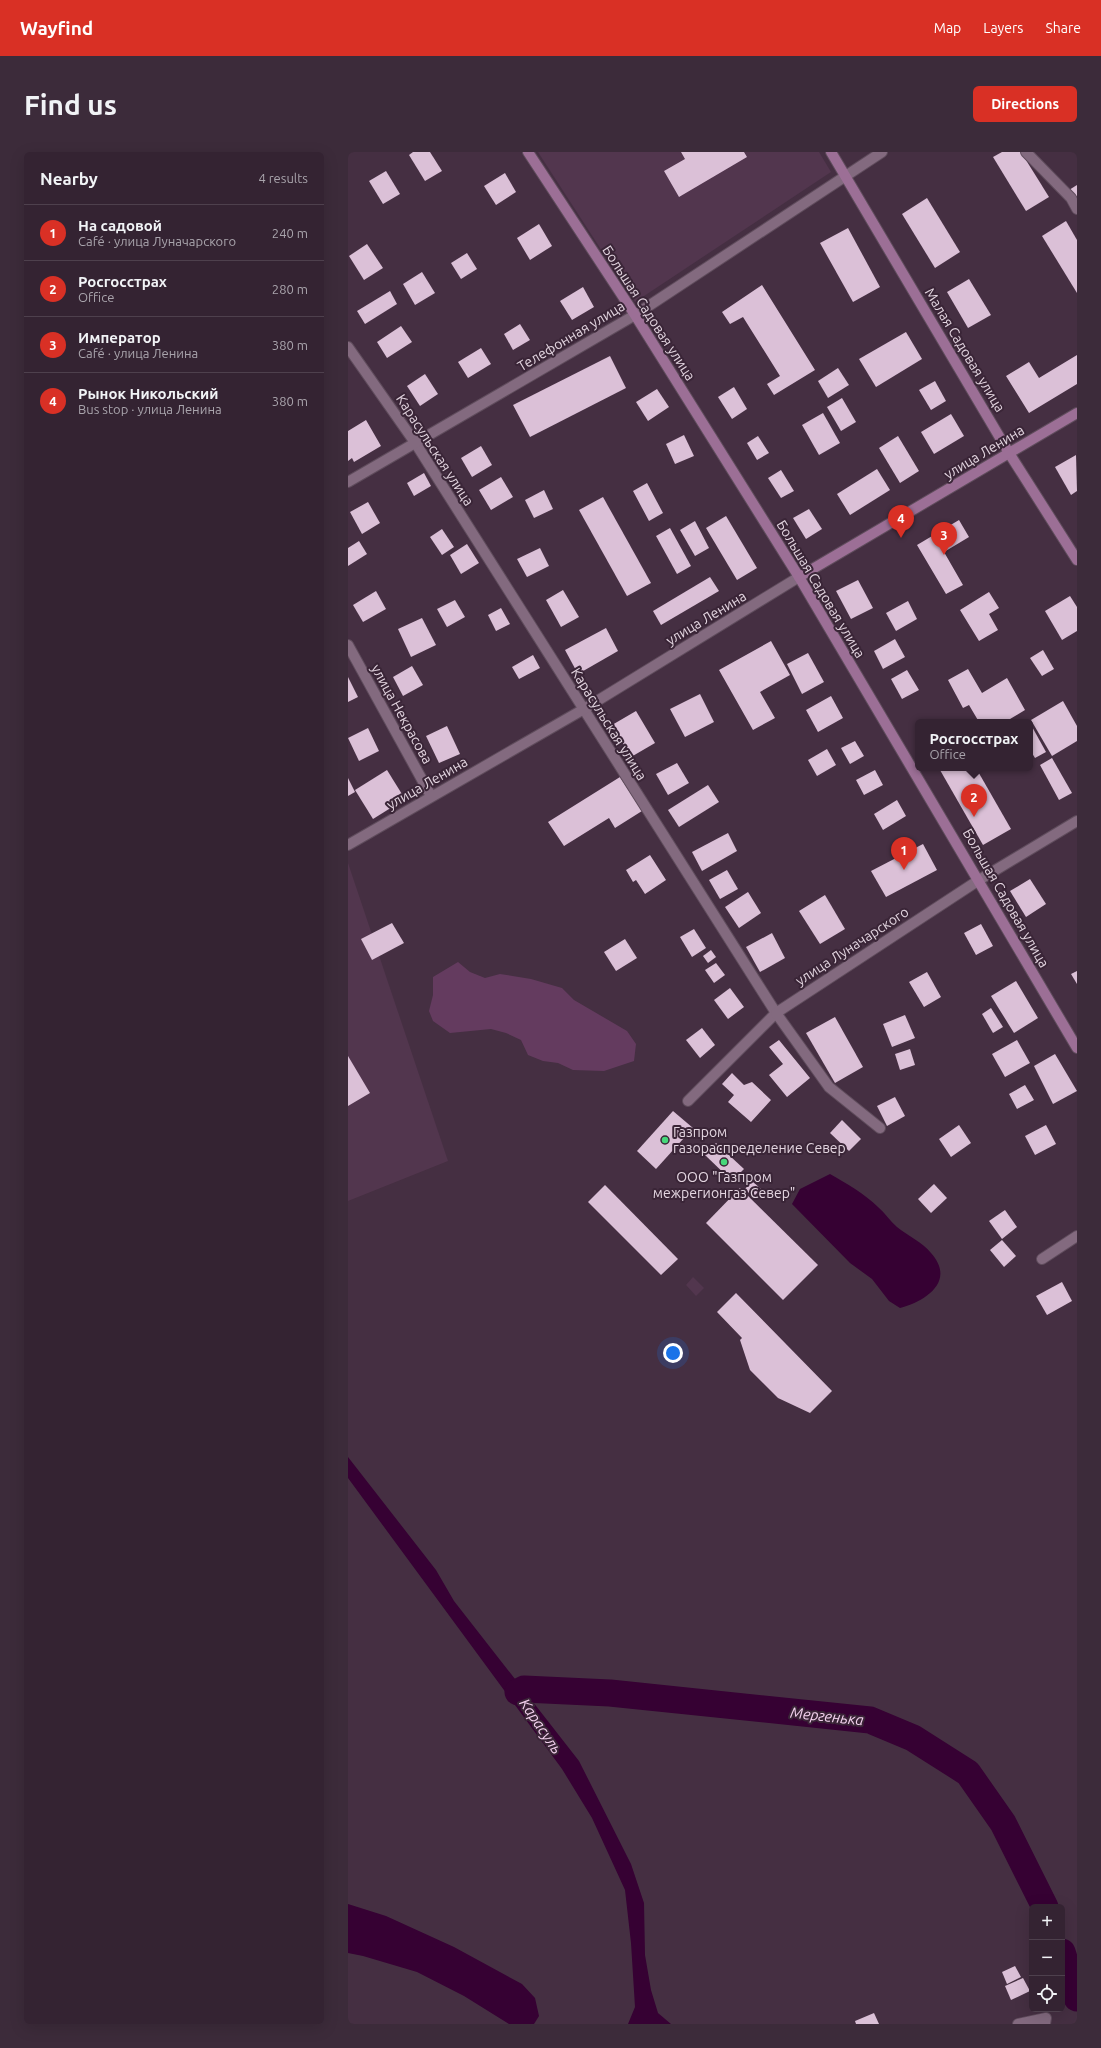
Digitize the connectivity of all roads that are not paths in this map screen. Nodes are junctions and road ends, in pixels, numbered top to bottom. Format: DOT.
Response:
graph roads {
  1 [pos="528,152"];
  2 [pos="831,152"];
  3 [pos="882,152"];
  4 [pos="1026,152"];
  5 [pos="845,175"];
  6 [pos="1077,209"];
  7 [pos="635,314"];
  8 [pos="348,347"];
  9 [pos="1077,412"];
  10 [pos="416,444"];
  11 [pos="1010,453"];
  12 [pos="348,482"];
  13 [pos="1077,560"];
  14 [pos="799,577"];
  15 [pos="348,645"];
  16 [pos="584,709"];
  17 [pos="432,796"];
  18 [pos="1077,821"];
  19 [pos="348,845"];
  20 [pos="979,880"];
  21 [pos="776,1013"];
  22 [pos="1077,1048"];
  23 [pos="688,1101"];
  24 [pos="880,1128"];
  25 [pos="1077,1236"];
  26 [pos="1042,1259"];
  27 [pos="1018,2024"];
  28 [pos="1045,2024"];
  1 -- 7 [label="main road, Большая Садовая улица"];
  2 -- 5 [label="main road, Малая Садовая улица"];
  3 -- 5 [label="street, Телефонная улица"];
  4 -- 6 [label="street"];
  5 -- 7 [label="street, Телефонная улица"];
  5 -- 11 [label="main road, Малая Садовая улица"];
  7 -- 10 [label="street, Телефонная улица"];
  7 -- 14 [label="main road, Большая Садовая улица"];
  8 -- 10 [label="street, Карасульская улица"];
  9 -- 11 [label="main road, улица Ленина"];
  10 -- 12 [label="street, Телефонная улица"];
  10 -- 16 [label="street, Карасульская улица"];
  11 -- 13 [label="main road, Малая Садовая улица"];
  11 -- 14 [label="main road, улица Ленина"];
  14 -- 16 [label="street, улица Ленина"];
  14 -- 20 [label="main road, Большая Садовая улица"];
  15 -- 17 [label="street, улица Некрасова"];
  16 -- 17 [label="street, улица Ленина"];
  16 -- 21 [label="street, Карасульская улица"];
  17 -- 19 [label="street, улица Ленина"];
  18 -- 20 [label="street, улица Луначарского"];
  20 -- 21 [label="street, улица Луначарского"];
  20 -- 22 [label="main road, Большая Садовая улица"];
  21 -- 23 [label="street"];
  21 -- 24 [label="street"];
  25 -- 26 [label="street"];
  27 -- 28 [label="street"];
}
